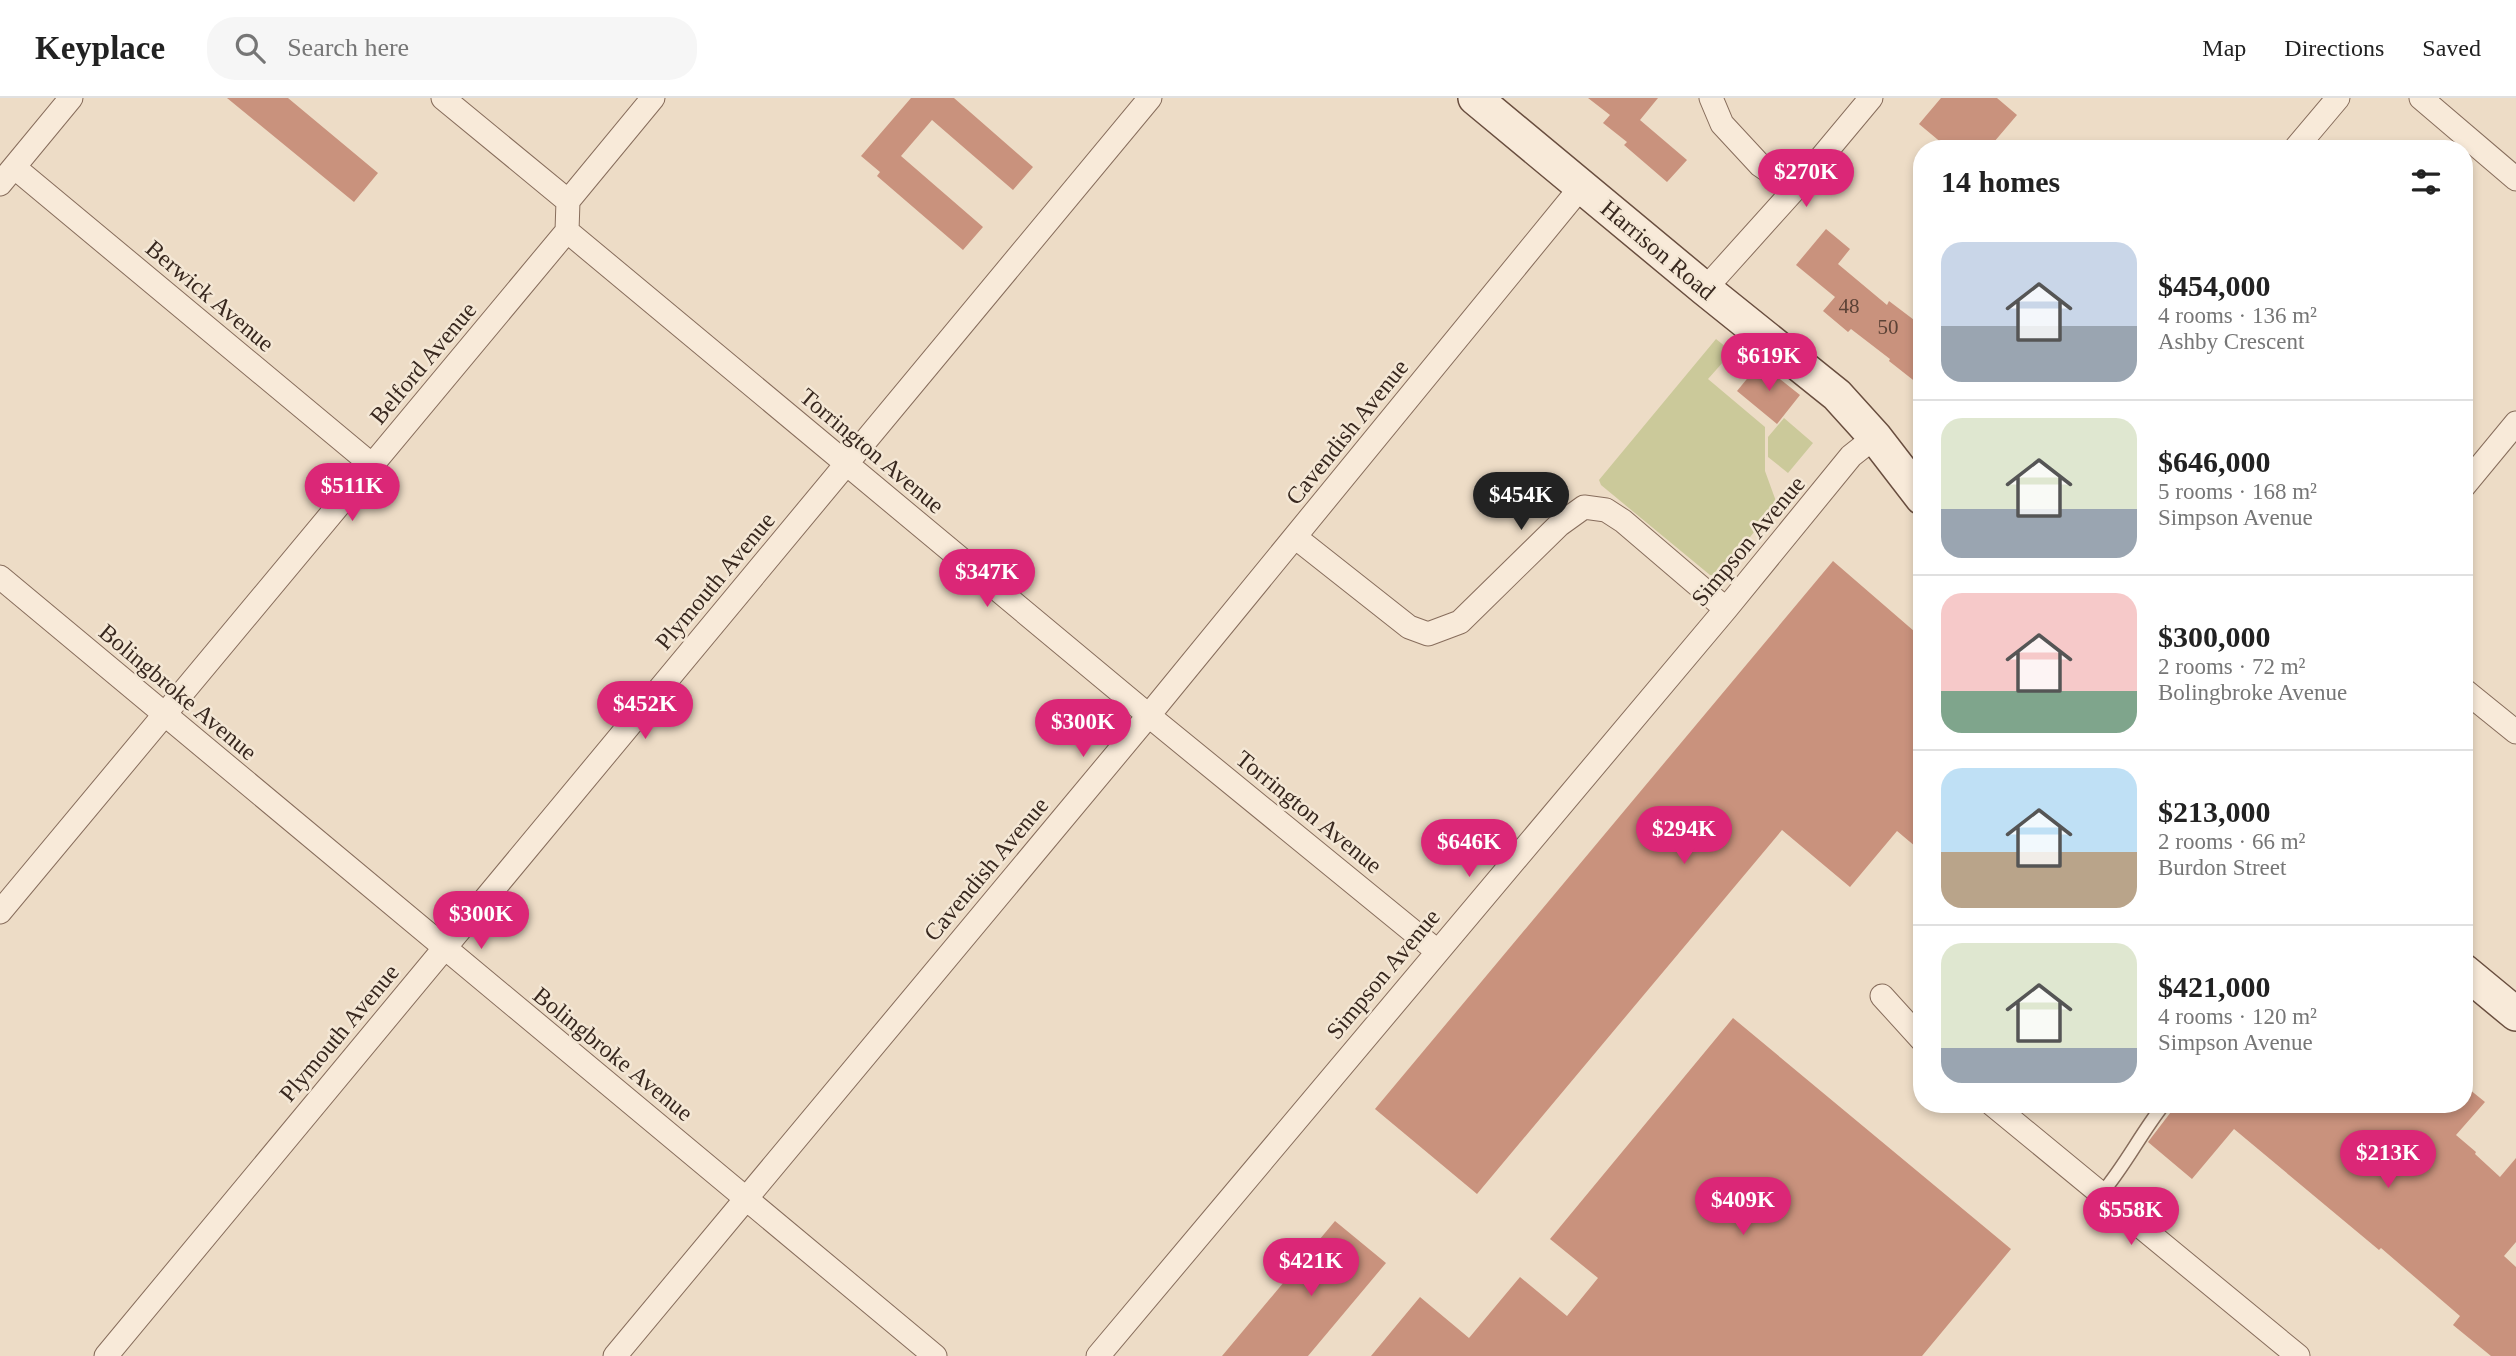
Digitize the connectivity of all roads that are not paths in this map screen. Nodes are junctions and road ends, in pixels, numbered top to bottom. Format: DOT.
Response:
graph roads {
  1 [pos="71,98"];
  2 [pos="443,98"];
  3 [pos="653,98"];
  4 [pos="1150,98"];
  5 [pos="1475,98"];
  6 [pos="1711,98"];
  7 [pos="1871,98"];
  8 [pos="2338,98"];
  9 [pos="2421,98"];
  10 [pos="2303,140"];
  11 [pos="2470,140"];
  12 [pos="2473,142"];
  13 [pos="7,175"];
  14 [pos="2516,179"];
  15 [pos="1581,187"];
  16 [pos="1795,189"];
  17 [pos="568,201"];
  18 [pos="567,231"];
  19 [pos="1705,289"];
  20 [pos="2516,423"];
  21 [pos="1875,437"];
  22 [pos="846,464"];
  23 [pos="372,465"];
  24 [pos="2473,475"];
  25 [pos="1913,486"];
  26 [pos="1295,537"];
  27 [pos="0,577"];
  28 [pos="1726,609"];
  29 [pos="2473,697"];
  30 [pos="165,715"];
  31 [pos="1149,715"];
  32 [pos="2516,732"];
  33 [pos="0,912"];
  34 [pos="445,948"];
  35 [pos="1437,951"];
  36 [pos="2473,978"];
  37 [pos="1882,996"];
  38 [pos="2516,1014"];
  39 [pos="1913,1030"];
  40 [pos="2003,1113"];
  41 [pos="2157,1113"];
  42 [pos="2101,1194"];
  43 [pos="746,1198"];
  44 [pos="106,1356"];
  45 [pos="615,1356"];
  46 [pos="935,1356"];
  47 [pos="1098,1356"];
  48 [pos="2298,1356"];
  1 -- 13 [label="street"];
  2 -- 17 [label="street"];
  3 -- 17 [label="street"];
  4 -- 22 [label="street, Plymouth Avenue"];
  5 -- 15 [label="street, Harrison Road"];
  6 -- 16 [label="street"];
  7 -- 16 [label="street"];
  8 -- 10 [label="street"];
  9 -- 11 [label="street"];
  12 -- 14 [label="street"];
  13 -- 23 [label="street, Berwick Avenue"];
  15 -- 19 [label="street, Harrison Road"];
  15 -- 26 [label="street, Cavendish Avenue"];
  16 -- 19 [label="street"];
  17 -- 18 [label="street"];
  18 -- 22 [label="street, Torrington Avenue"];
  18 -- 23 [label="street, Belford Avenue"];
  19 -- 21 [label="street, Harrison Road"];
  20 -- 24 [label="street"];
  21 -- 25 [label="street, Harrison Road"];
  21 -- 28 [label="street, Simpson Avenue"];
  22 -- 31 [label="street, Torrington Avenue"];
  22 -- 34 [label="street, Plymouth Avenue"];
  23 -- 30 [label="street, Belford Avenue"];
  26 -- 28 [label="street"];
  26 -- 31 [label="street, Cavendish Avenue"];
  27 -- 30 [label="street, Bolingbroke Avenue"];
  28 -- 35 [label="street, Simpson Avenue"];
  29 -- 32 [label="street"];
  30 -- 33 [label="street, Belford Avenue"];
  30 -- 34 [label="street, Bolingbroke Avenue"];
  31 -- 35 [label="street, Torrington Avenue"];
  31 -- 43 [label="street, Cavendish Avenue"];
  34 -- 43 [label="street, Bolingbroke Avenue"];
  34 -- 44 [label="street, Plymouth Avenue"];
  35 -- 47 [label="street, Simpson Avenue"];
  36 -- 38 [label="street"];
  37 -- 39 [label="street"];
  40 -- 42 [label="street"];
  41 -- 42 [label="lane"];
  42 -- 48 [label="street"];
  43 -- 45 [label="street, Cavendish Avenue"];
  43 -- 46 [label="street, Bolingbroke Avenue"];
}
